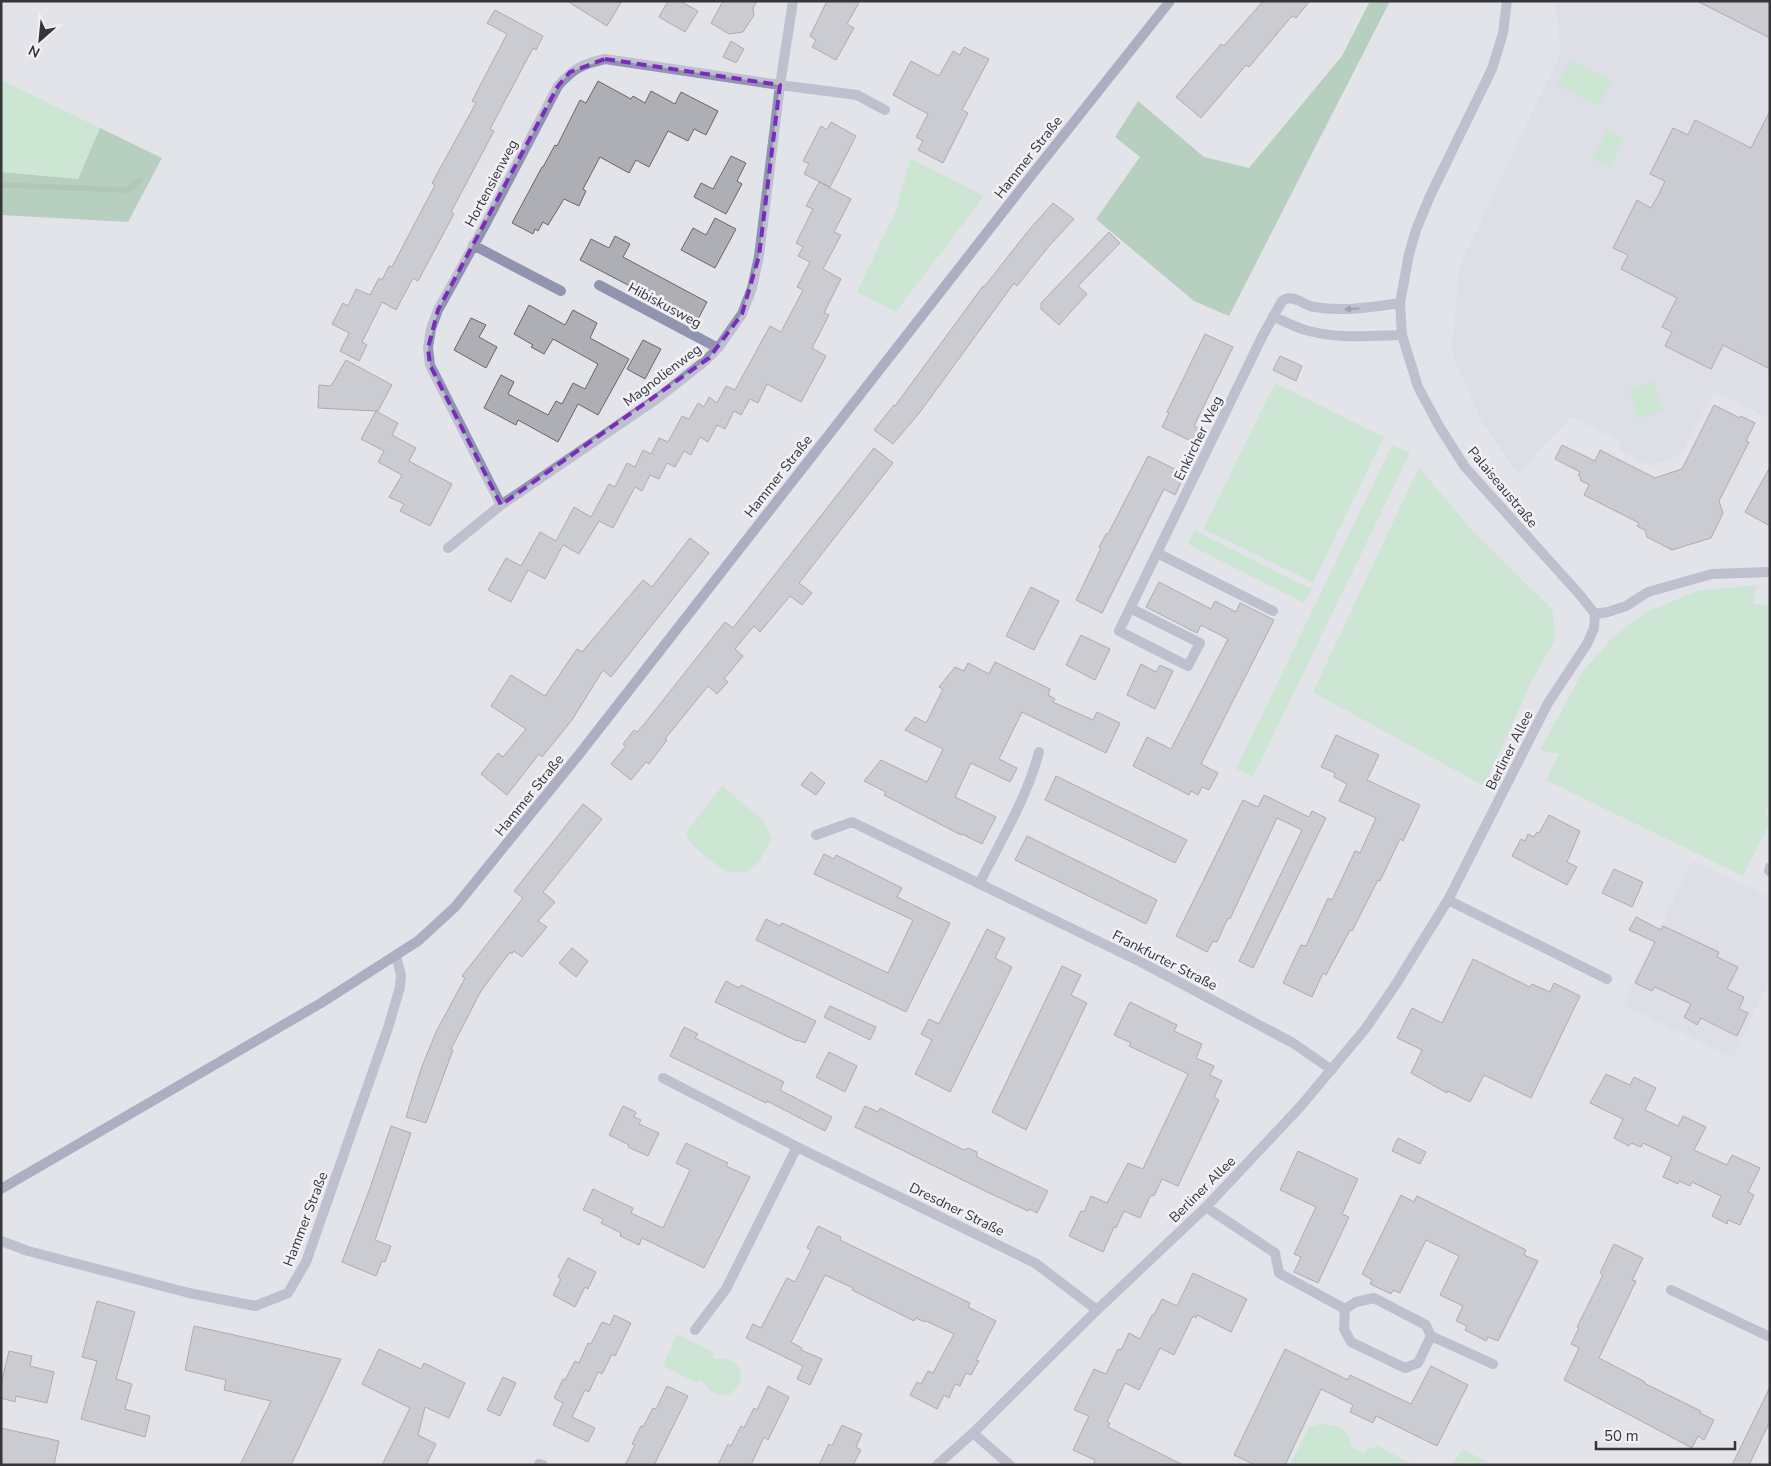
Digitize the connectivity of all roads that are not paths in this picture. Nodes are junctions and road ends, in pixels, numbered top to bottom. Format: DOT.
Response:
graph roads {
  1 [pos="792,1"];
  2 [pos="1170,1"];
  3 [pos="1507,1"];
  4 [pos="780,85"];
  5 [pos="885,110"];
  6 [pos="473,244"];
  7 [pos="599,285"];
  8 [pos="561,291"];
  9 [pos="1400,303"];
  10 [pos="1273,316"];
  11 [pos="1402,335"];
  12 [pos="718,348"];
  13 [pos="501,505"];
  14 [pos="448,548"];
  15 [pos="1157,553"];
  16 [pos="1770,572"];
  17 [pos="1130,608"];
  18 [pos="1273,611"];
  19 [pos="1595,614"];
  20 [pos="1038,752"];
  21 [pos="816,835"];
  22 [pos="1770,867"];
  23 [pos="1769,871"];
  24 [pos="979,884"];
  25 [pos="1448,900"];
  26 [pos="396,956"];
  27 [pos="1606,979"];
  28 [pos="1332,1070"];
  29 [pos="663,1078"];
  30 [pos="797,1147"];
  31 [pos="1,1189"];
  32 [pos="1206,1207"];
  33 [pos="1,1241"];
  34 [pos="1671,1290"];
  35 [pos="1345,1309"];
  36 [pos="1097,1310"];
  37 [pos="695,1330"];
  38 [pos="1431,1336"];
  39 [pos="1770,1337"];
  40 [pos="1493,1364"];
  41 [pos="972,1433"];
  42 [pos="937,1465"];
  43 [pos="1010,1465"];
  1 -- 4 [label="street, Magnolienweg"];
  2 -- 26 [label="main road, Hammer Straße"];
  3 -- 9 [label="street, Palaiseaustraße"];
  4 -- 5 [label="street"];
  4 -- 6 [label="street, Hortensienweg"];
  4 -- 12 [label="street, Magnolienweg"];
  6 -- 8 [label="street"];
  6 -- 13 [label="street, Hortensienweg"];
  7 -- 12 [label="street, Hibiskusweg"];
  9 -- 10 [label="street, one-way"];
  9 -- 11 [label="street, Palaiseaustraße"];
  10 -- 11 [label="street"];
  10 -- 15 [label="street, Enkircher Weg"];
  11 -- 19 [label="street, Palaiseaustraße"];
  12 -- 13 [label="street, Magnolienweg"];
  13 -- 14 [label="street, Magnolienweg"];
  15 -- 17 [label="street, Enkircher Weg"];
  15 -- 18 [label="street"];
  16 -- 19 [label="street"];
  17 -- 17 [label="street, Enkircher Weg"];
  19 -- 25 [label="street, Berliner Allee"];
  20 -- 24 [label="street"];
  21 -- 24 [label="street, Frankfurter Straße"];
  22 -- 23 [label="street"];
  24 -- 28 [label="street, Frankfurter Straße"];
  25 -- 27 [label="street"];
  25 -- 28 [label="street, Berliner Allee"];
  26 -- 31 [label="main road, Hammer Straße"];
  26 -- 33 [label="street, Hammer Straße"];
  28 -- 32 [label="street, Berliner Allee"];
  29 -- 30 [label="street, Dresdner Straße"];
  30 -- 36 [label="street, Dresdner Straße"];
  30 -- 37 [label="street"];
  32 -- 35 [label="street"];
  32 -- 36 [label="street, Berliner Allee"];
  34 -- 39 [label="street"];
  35 -- 38 [label="street"];
  35 -- 38 [label="street"];
  36 -- 41 [label="street, Berliner Allee"];
  38 -- 40 [label="street"];
  41 -- 42 [label="street, Berliner Allee"];
  41 -- 43 [label="street"];
}
